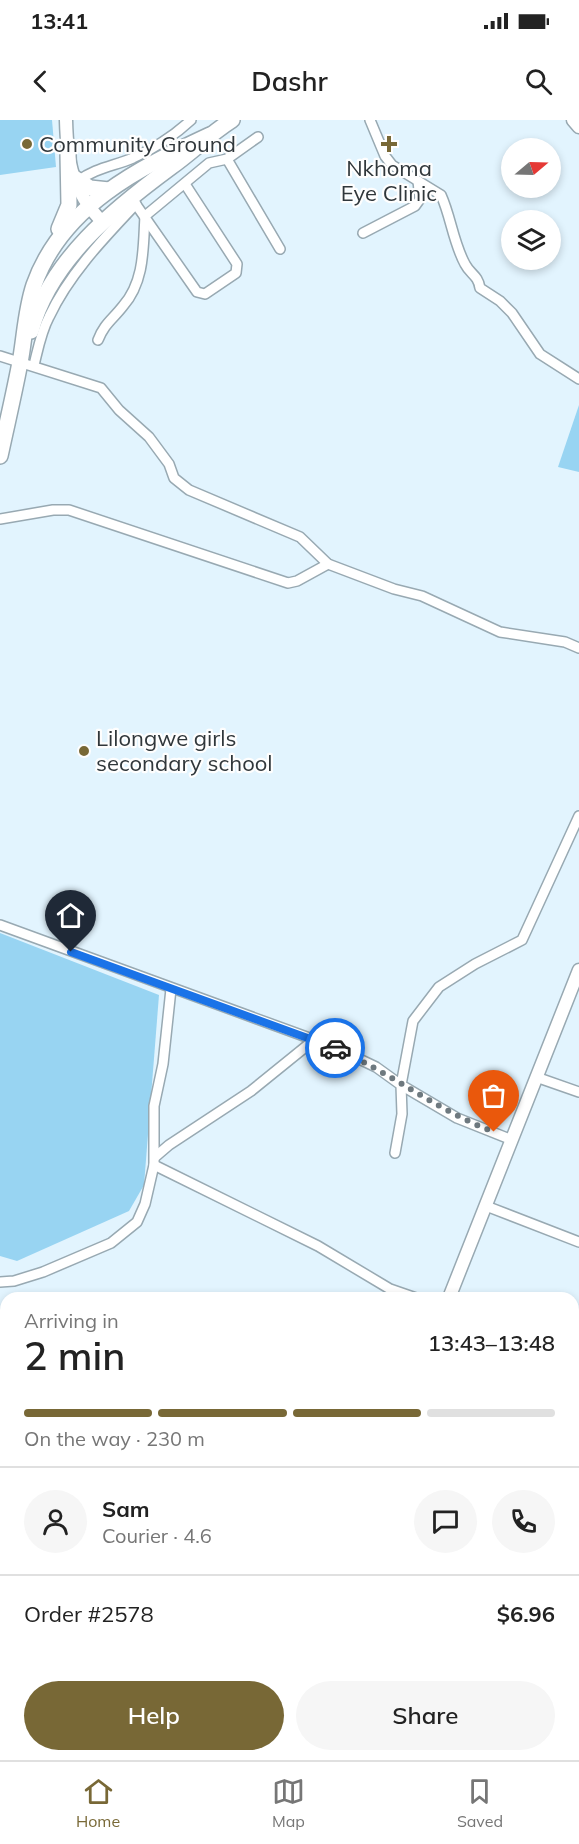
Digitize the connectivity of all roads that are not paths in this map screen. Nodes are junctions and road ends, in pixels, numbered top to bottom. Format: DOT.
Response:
graph roads {
  1 [pos="66,120"];
  2 [pos="191,120"];
  3 [pos="232,120"];
  4 [pos="370,120"];
  5 [pos="573,120"];
  6 [pos="579,127"];
  7 [pos="210,135"];
  8 [pos="258,137"];
  9 [pos="68,153"];
  10 [pos="227,159"];
  11 [pos="75,179"];
  12 [pos="418,181"];
  13 [pos="185,184"];
  14 [pos="109,190"];
  15 [pos="133,200"];
  16 [pos="87,207"];
  17 [pos="145,216"];
  18 [pos="102,222"];
  19 [pos="363,233"];
  20 [pos="280,249"];
  21 [pos="39,273"];
  22 [pos="98,340"];
  23 [pos="0,356"];
  24 [pos="25,360"];
  25 [pos="579,379"];
  26 [pos="0,456"];
  27 [pos="0,519"];
  28 [pos="328,564"];
  29 [pos="579,648"];
  30 [pos="579,816"];
  31 [pos="0,925"];
  32 [pos="579,970"];
  33 [pos="171,989"];
  34 [pos="314,1040"];
  35 [pos="536,1077"];
  36 [pos="401,1085"];
  37 [pos="579,1092"];
  38 [pos="512,1140"];
  39 [pos="395,1153"];
  40 [pos="154,1161"];
  41 [pos="486,1206"];
  42 [pos="579,1242"];
  43 [pos="0,1282"];
  44 [pos="399,1292"];
  45 [pos="454,1292"];
  1 -- 9 [label="street"];
  2 -- 11 [label="street"];
  3 -- 7 [label="highway"];
  4 -- 12 [label="street"];
  5 -- 6 [label="street"];
  7 -- 14 [label="highway"];
  7 -- 15 [label="highway"];
  8 -- 10 [label="street"];
  9 -- 11 [label="street"];
  9 -- 21 [label="highway"];
  10 -- 13 [label="street"];
  10 -- 20 [label="street"];
  11 -- 14 [label="highway"];
  11 -- 16 [label="street"];
  12 -- 19 [label="street"];
  12 -- 25 [label="street"];
  13 -- 17 [label="street"];
  13 -- 17 [label="street"];
  14 -- 16 [label="highway"];
  15 -- 17 [label="street"];
  15 -- 18 [label="highway"];
  15 -- 24 [label="street"];
  16 -- 18 [label="street"];
  16 -- 21 [label="highway"];
  17 -- 22 [label="street"];
  18 -- 24 [label="highway"];
  21 -- 24 [label="highway"];
  23 -- 24 [label="street"];
  24 -- 26 [label="highway"];
  24 -- 28 [label="street"];
  27 -- 28 [label="street"];
  28 -- 29 [label="street"];
  30 -- 36 [label="street"];
  31 -- 33 [label="street"];
  32 -- 35 [label="street"];
  33 -- 34 [label="street"];
  33 -- 40 [label="street"];
  34 -- 36 [label="street"];
  34 -- 40 [label="street"];
  35 -- 37 [label="street"];
  35 -- 38 [label="street"];
  36 -- 38 [label="street"];
  36 -- 39 [label="street"];
  38 -- 41 [label="street"];
  40 -- 43 [label="street"];
  40 -- 44 [label="street"];
  41 -- 42 [label="street"];
  41 -- 45 [label="street"];
}
